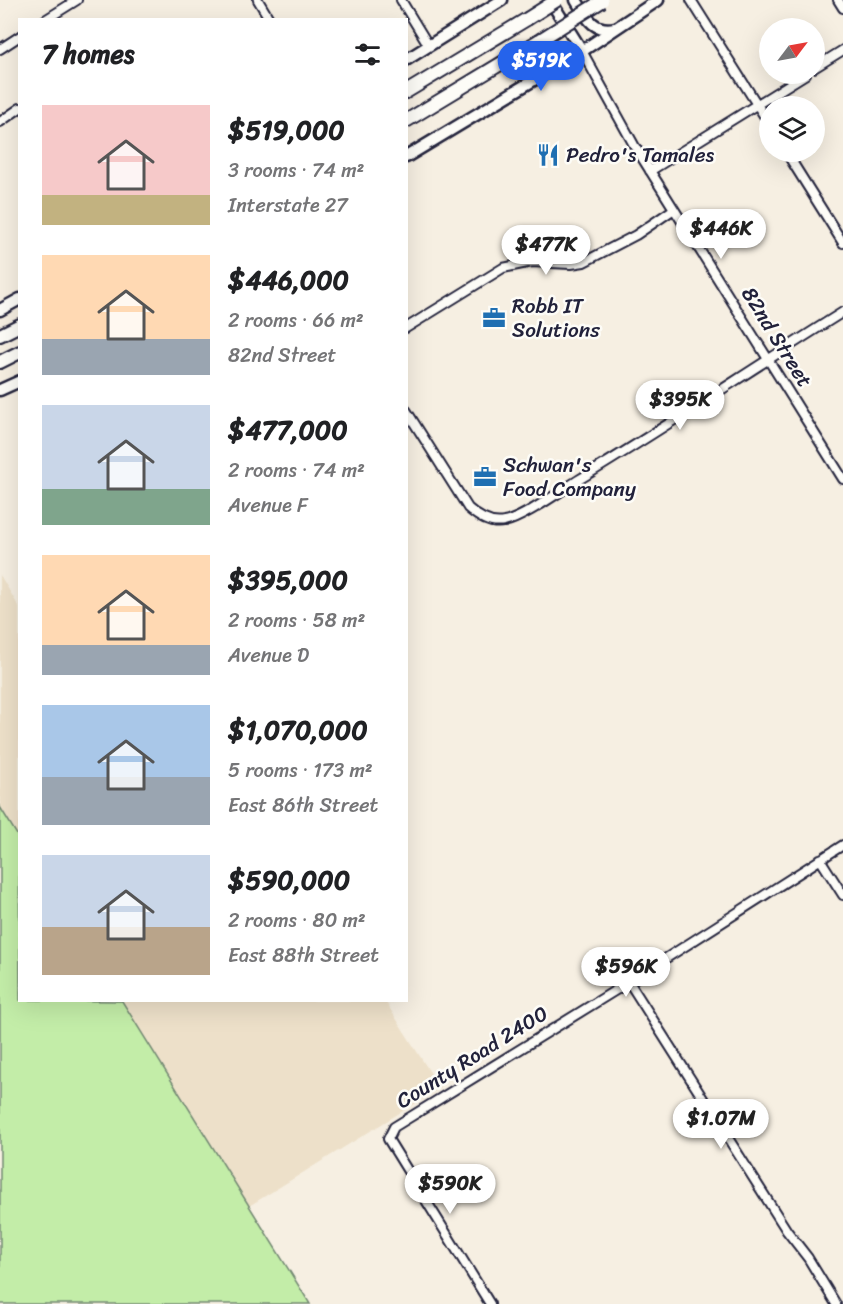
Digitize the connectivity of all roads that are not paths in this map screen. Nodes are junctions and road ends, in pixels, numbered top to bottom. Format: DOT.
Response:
graph roads {
  1 [pos="76,0"];
  2 [pos="258,0"];
  3 [pos="401,0"];
  4 [pos="502,0"];
  5 [pos="550,0"];
  6 [pos="558,0"];
  7 [pos="576,0"];
  8 [pos="603,0"];
  9 [pos="658,0"];
  10 [pos="691,0"];
  11 [pos="838,0"];
  12 [pos="843,8"];
  13 [pos="48,18"];
  14 [pos="269,18"];
  15 [pos="618,27"];
  16 [pos="18,37"];
  17 [pos="429,46"];
  18 [pos="0,49"];
  19 [pos="843,50"];
  20 [pos="582,51"];
  21 [pos="408,59"];
  22 [pos="825,61"];
  23 [pos="790,84"];
  24 [pos="408,91"];
  25 [pos="756,105"];
  26 [pos="18,109"];
  27 [pos="759,109"];
  28 [pos="408,120"];
  29 [pos="0,122"];
  30 [pos="408,156"];
  31 [pos="792,162"];
  32 [pos="650,171"];
  33 [pos="674,209"];
  34 [pos="843,243"];
  35 [pos="18,300"];
  36 [pos="0,310"];
  37 [pos="843,312"];
  38 [pos="18,326"];
  39 [pos="408,327"];
  40 [pos="0,335"];
  41 [pos="18,353"];
  42 [pos="768,359"];
  43 [pos="0,362"];
  44 [pos="18,382"];
  45 [pos="0,390"];
  46 [pos="408,413"];
  47 [pos="843,479"];
  48 [pos="843,845"];
  49 [pos="820,859"];
  50 [pos="843,895"];
  51 [pos="629,982"];
  52 [pos="489,1304"];
  53 [pos="836,1304"];
  1 -- 13 [label="street"];
  2 -- 14 [label="street"];
  3 -- 17 [label="street"];
  4 -- 17 [label="main road"];
  5 -- 20 [label="main road, 82nd Street"];
  6 -- 24 [label="highway, bridge"];
  7 -- 15 [label="main road"];
  8 -- 28 [label="highway, bridge"];
  9 -- 15 [label="main road"];
  10 -- 25 [label="street"];
  11 -- 12 [label="street"];
  15 -- 20 [label="main road"];
  16 -- 18 [label="street"];
  17 -- 21 [label="main road"];
  19 -- 22 [label="street"];
  20 -- 30 [label="main road"];
  20 -- 32 [label="street, 82nd Street"];
  23 -- 25 [label="street"];
  25 -- 27 [label="street"];
  25 -- 32 [label="street"];
  26 -- 29 [label="street"];
  31 -- 34 [label="street"];
  32 -- 33 [label="street, 82nd Street"];
  33 -- 39 [label="street"];
  33 -- 42 [label="street, 82nd Street"];
  35 -- 36 [label="main road"];
  37 -- 42 [label="street"];
  38 -- 40 [label="highway"];
  41 -- 43 [label="highway"];
  42 -- 46 [label="street"];
  42 -- 47 [label="street, 82nd Street"];
  44 -- 45 [label="main road"];
  48 -- 49 [label="street, County Road 2400"];
  49 -- 50 [label="street"];
  49 -- 51 [label="street, County Road 2400"];
  51 -- 52 [label="street, County Road 2400"];
  51 -- 53 [label="street"];
}
